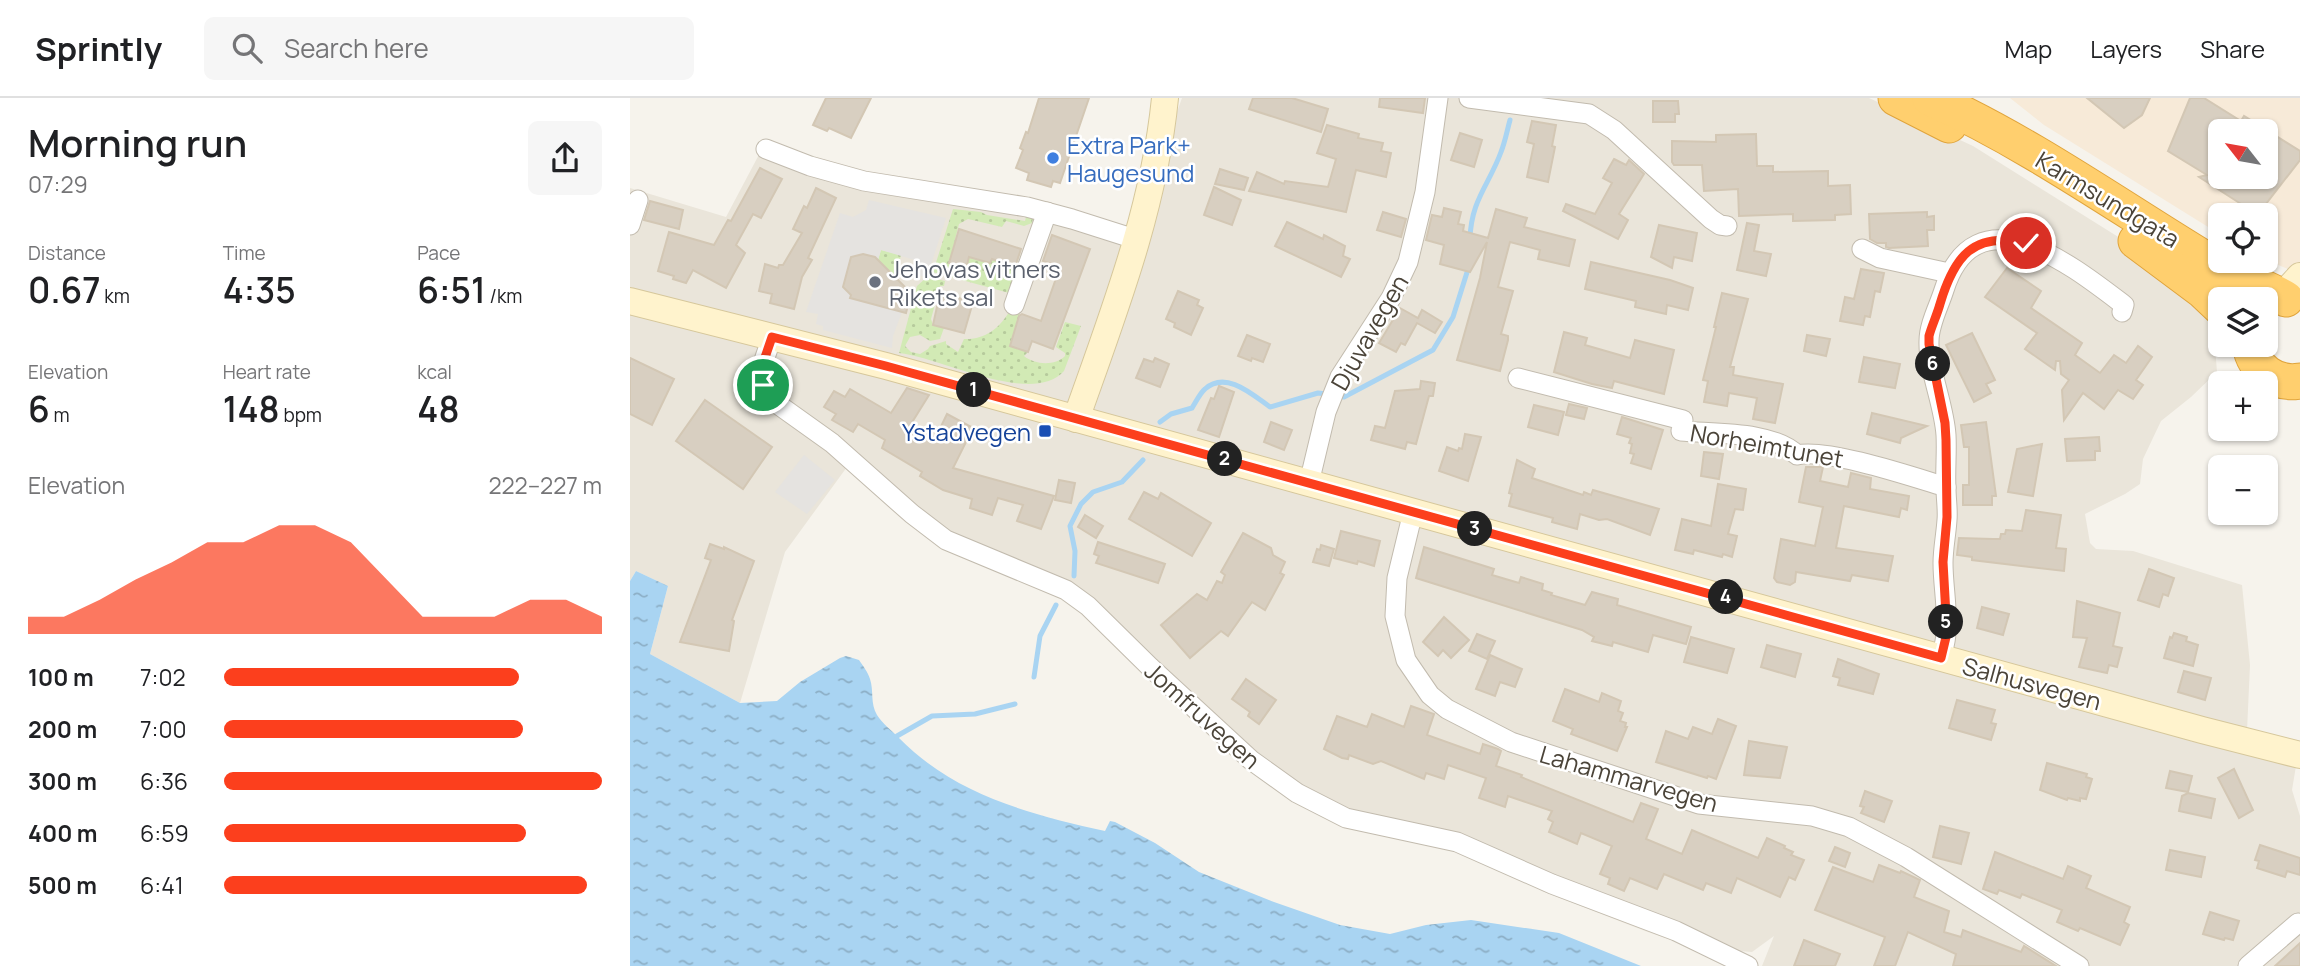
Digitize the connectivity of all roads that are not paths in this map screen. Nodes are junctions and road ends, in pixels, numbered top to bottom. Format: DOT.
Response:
graph roads {
  1 [pos="1165,98"];
  2 [pos="1438,98"];
  3 [pos="1469,98"];
  4 [pos="1896,98"];
  5 [pos="1930,98"];
  6 [pos="766,149"];
  7 [pos="638,200"];
  8 [pos="1046,212"];
  9 [pos="630,225"];
  10 [pos="1727,226"];
  11 [pos="1138,240"];
  12 [pos="1861,248"];
  13 [pos="1949,273"];
  14 [pos="2208,296"];
  15 [pos="2288,296"];
  16 [pos="630,301"];
  17 [pos="1014,305"];
  18 [pos="2122,312"];
  19 [pos="772,337"];
  20 [pos="2254,357"];
  21 [pos="1518,378"];
  22 [pos="2298,382"];
  23 [pos="1076,419"];
  24 [pos="1309,483"];
  25 [pos="1946,487"];
  26 [pos="1413,512"];
  27 [pos="1941,658"];
  28 [pos="2300,755"];
  29 [pos="2298,923"];
  30 [pos="1748,966"];
  31 [pos="2079,966"];
  32 [pos="2248,966"];
  1 -- 11 [label="main road"];
  2 -- 24 [label="street, Djuvavegen"];
  3 -- 10 [label="street"];
  4 -- 14 [label="highway, Karmsundgata"];
  5 -- 15 [label="highway, Karmsundgata"];
  6 -- 8 [label="street"];
  7 -- 9 [label="street"];
  8 -- 11 [label="street"];
  8 -- 17 [label="street"];
  11 -- 23 [label="main road"];
  12 -- 13 [label="street"];
  13 -- 18 [label="street"];
  13 -- 25 [label="street"];
  16 -- 19 [label="main road, Salhusvegen"];
  19 -- 23 [label="main road, Salhusvegen"];
  19 -- 30 [label="street, Jomfruvegen"];
  20 -- 22 [label="highway"];
  21 -- 25 [label="street, Norheimtunet"];
  23 -- 24 [label="main road, Salhusvegen"];
  24 -- 26 [label="main road, Salhusvegen"];
  25 -- 27 [label="street"];
  26 -- 27 [label="main road, Salhusvegen"];
  26 -- 31 [label="street, Lahammarvegen"];
  27 -- 28 [label="main road, Salhusvegen"];
  29 -- 32 [label="street"];
}
